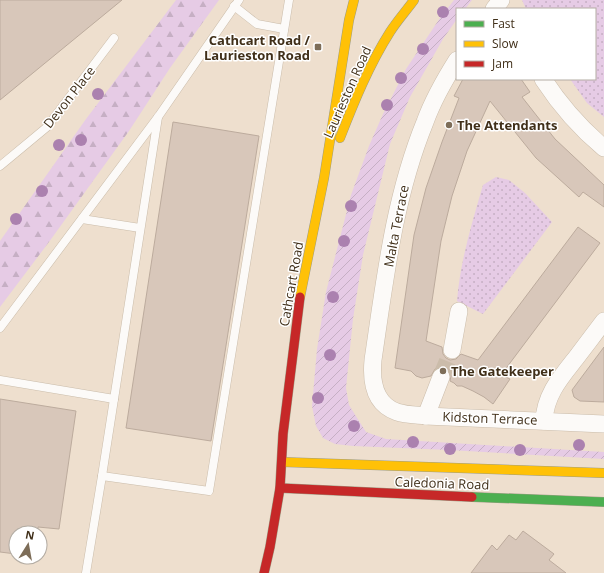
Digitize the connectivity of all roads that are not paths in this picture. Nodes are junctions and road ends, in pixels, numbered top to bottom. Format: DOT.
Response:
graph roads {
  1 [pos="289,0"];
  2 [pos="354,0"];
  3 [pos="414,0"];
  4 [pos="236,3"];
  5 [pos="284,29"];
  6 [pos="114,38"];
  7 [pos="456,62"];
  8 [pos="544,80"];
  9 [pos="158,117"];
  10 [pos="604,148"];
  11 [pos="0,166"];
  12 [pos="324,178"];
  13 [pos="82,218"];
  14 [pos="140,228"];
  15 [pos="459,311"];
  16 [pos="604,321"];
  17 [pos="0,328"];
  18 [pos="452,350"];
  19 [pos="440,377"];
  20 [pos="0,380"];
  21 [pos="114,399"];
  22 [pos="380,400"];
  23 [pos="426,416"];
  24 [pos="544,420"];
  25 [pos="604,424"];
  26 [pos="282,462"];
  27 [pos="604,473"];
  28 [pos="102,476"];
  29 [pos="280,488"];
  30 [pos="604,502"];
  31 [pos="86,573"];
  32 [pos="264,573"];
  1 -- 5 [label="lane"];
  2 -- 12 [label="main road, Cathcart Road"];
  3 -- 12 [label="main road, Laurieston Road"];
  4 -- 5 [label="lane"];
  4 -- 9 [label="lane"];
  5 -- 28 [label="lane"];
  6 -- 11 [label="lane, Devon Place"];
  7 -- 22 [label="street, Malta Terrace"];
  8 -- 10 [label="street"];
  9 -- 13 [label="lane"];
  9 -- 14 [label="lane"];
  12 -- 26 [label="main road, Cathcart Road"];
  13 -- 14 [label="lane"];
  13 -- 17 [label="lane"];
  14 -- 21 [label="lane"];
  15 -- 18 [label="street"];
  16 -- 24 [label="street"];
  19 -- 23 [label="street"];
  20 -- 21 [label="lane"];
  21 -- 28 [label="lane"];
  22 -- 23 [label="street, Kidston Terrace"];
  23 -- 24 [label="street, Kidston Terrace"];
  24 -- 25 [label="street, Kidston Terrace"];
  26 -- 27 [label="main road, Caledonia Road"];
  26 -- 29 [label="main road, Cathcart Road"];
  28 -- 31 [label="lane"];
  29 -- 30 [label="main road, Caledonia Road"];
  29 -- 32 [label="main road, Cathcart Road"];
}
